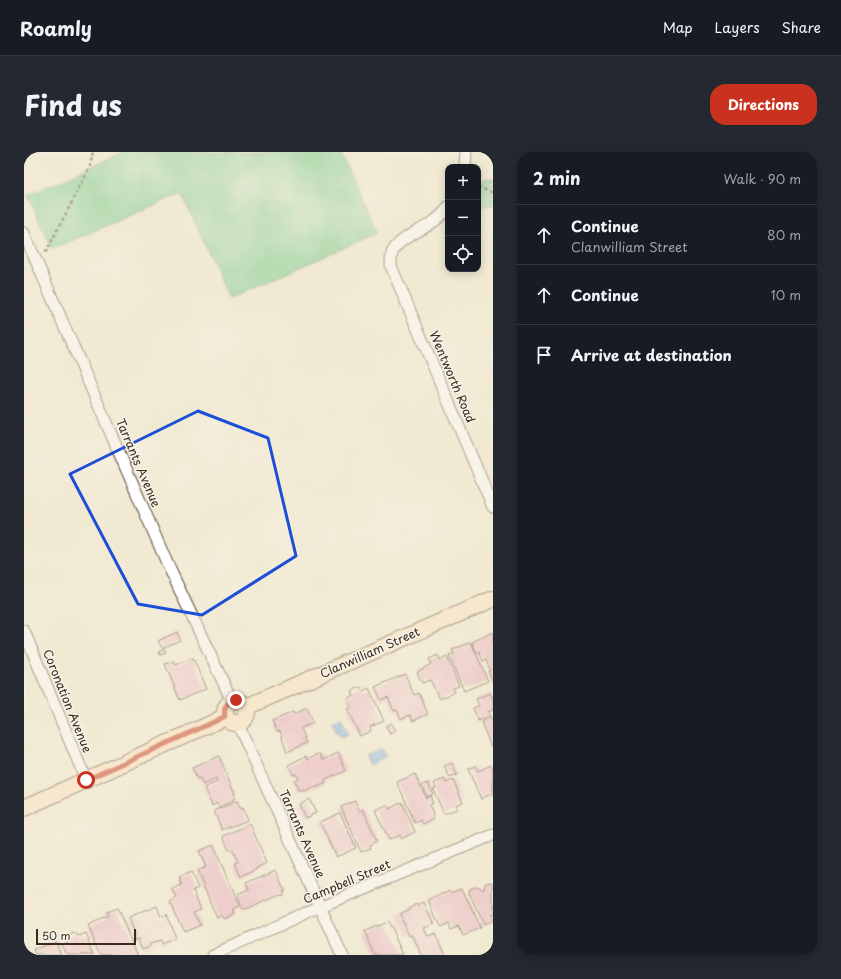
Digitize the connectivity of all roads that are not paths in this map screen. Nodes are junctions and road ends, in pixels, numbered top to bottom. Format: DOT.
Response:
graph roads {
  1 [pos="466,152"];
  2 [pos="465,164"];
  3 [pos="445,210"];
  4 [pos="24,233"];
  5 [pos="493,507"];
  6 [pos="493,599"];
  7 [pos="24,631"];
  8 [pos="239,704"];
  9 [pos="225,716"];
  10 [pos="239,723"];
  11 [pos="86,780"];
  12 [pos="24,808"];
  13 [pos="493,835"];
  14 [pos="321,907"];
  15 [pos="213,955"];
  16 [pos="342,955"];
  1 -- 2 [label="street"];
  3 -- 5 [label="street, Wentworth Road"];
  4 -- 8 [label="street, Tarrants Avenue"];
  6 -- 8 [label="street, Clanwilliam Street"];
  7 -- 11 [label="street, Coronation Avenue"];
  8 -- 9 [label="street"];
  8 -- 10 [label="street"];
  9 -- 10 [label="street"];
  9 -- 11 [label="street"];
  10 -- 14 [label="street, Tarrants Avenue"];
  11 -- 12 [label="street"];
  13 -- 14 [label="street, Campbell Street"];
  14 -- 15 [label="street, Campbell Street"];
  14 -- 16 [label="street, Tarrants Avenue"];
}
